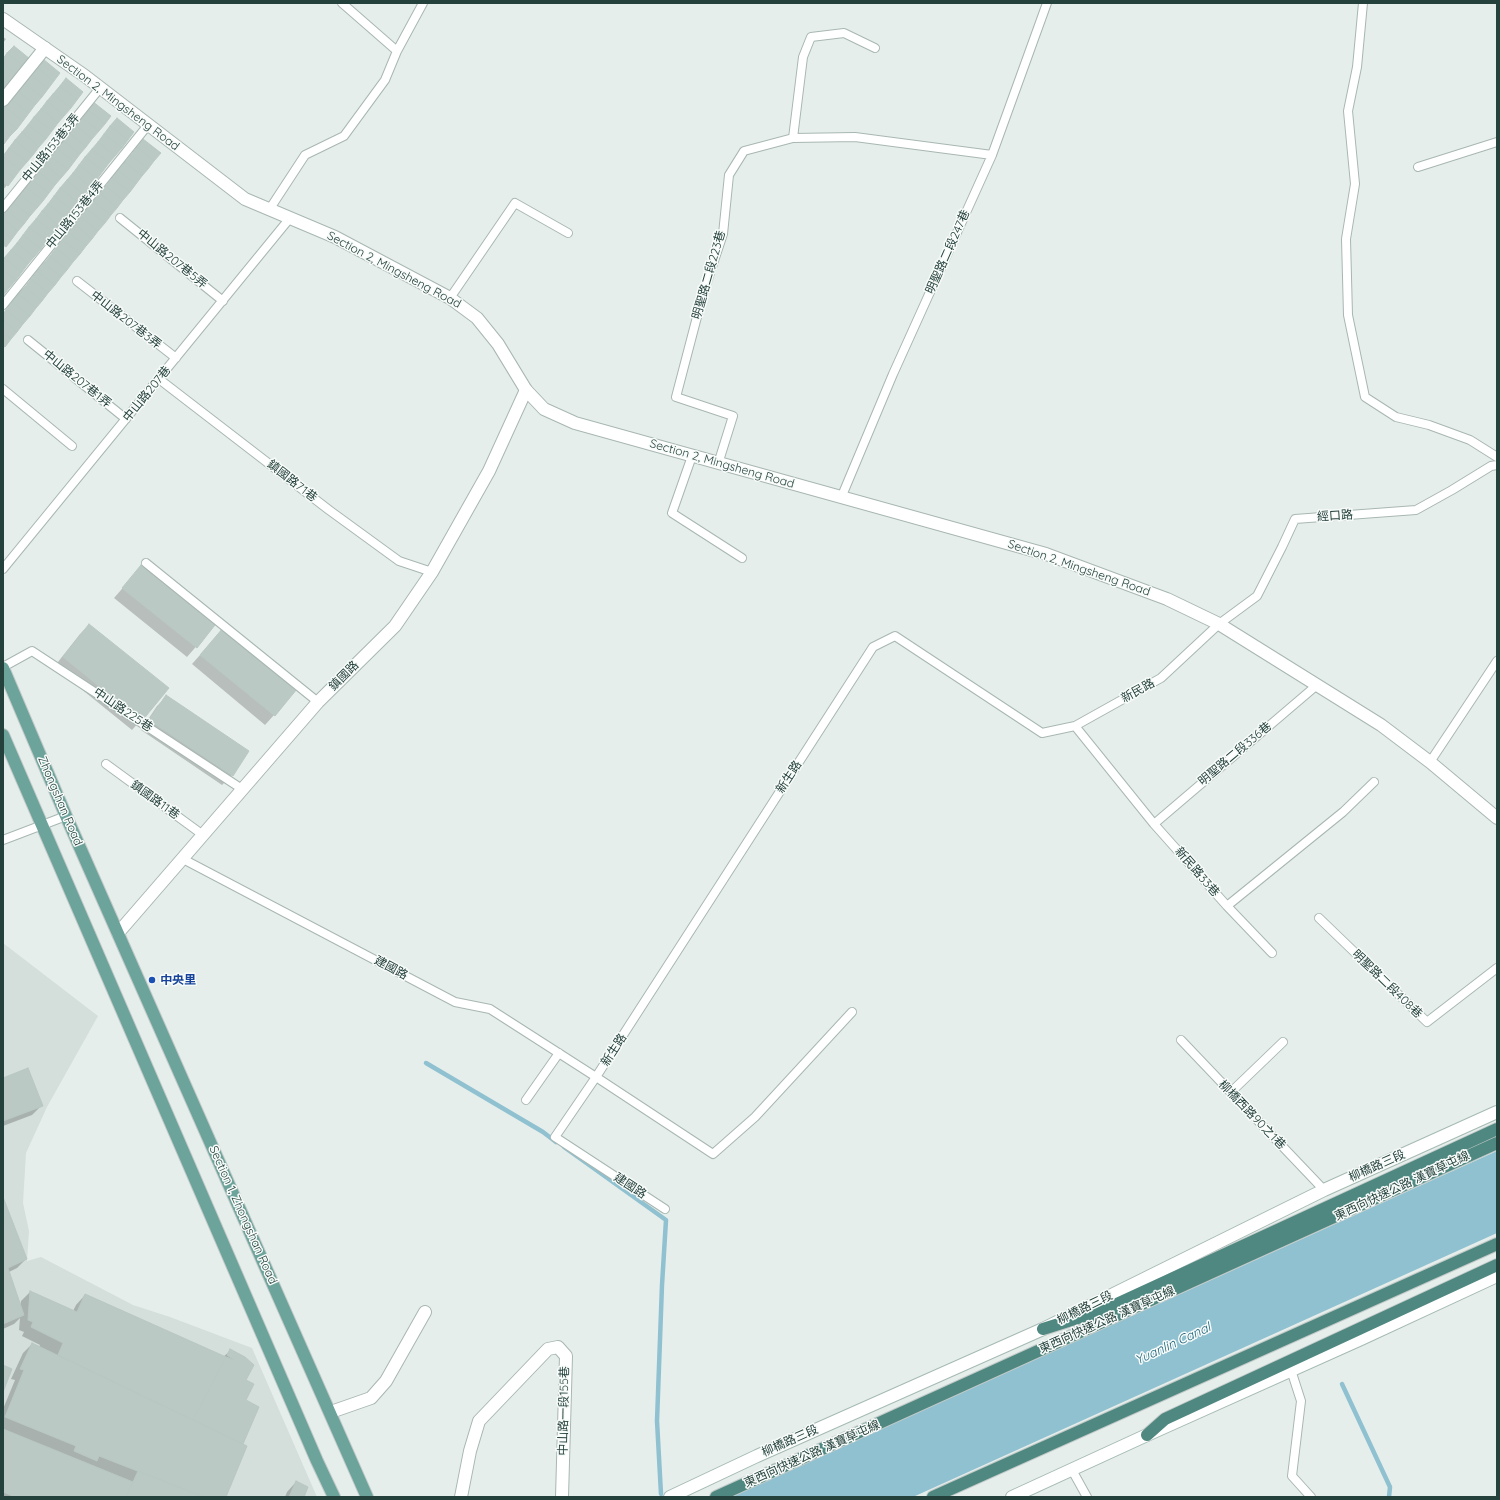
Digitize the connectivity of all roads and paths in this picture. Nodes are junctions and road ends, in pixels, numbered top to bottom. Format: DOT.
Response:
graph roads {
  1 [pos="342,3"];
  2 [pos="423,3"];
  3 [pos="1047,3"];
  4 [pos="1362,3"];
  5 [pos="3,19"];
  6 [pos="45,48"];
  7 [pos="875,48"];
  8 [pos="397,50"];
  9 [pos="100,88"];
  10 [pos="3,100"];
  11 [pos="148,125"];
  12 [pos="793,138"];
  13 [pos="1497,142"];
  14 [pos="992,155"];
  15 [pos="1418,167"];
  16 [pos="3,208"];
  17 [pos="270,210"];
  18 [pos="120,218"];
  19 [pos="290,218"];
  20 [pos="568,233"];
  21 [pos="77,281"];
  22 [pos="450,298"];
  23 [pos="223,300"];
  24 [pos="3,304"];
  25 [pos="28,340"];
  26 [pos="176,358"];
  27 [pos="159,379"];
  28 [pos="3,389"];
  29 [pos="526,390"];
  30 [pos="126,419"];
  31 [pos="72,446"];
  32 [pos="692,456"];
  33 [pos="1497,456"];
  34 [pos="718,464"];
  35 [pos="1497,465"];
  36 [pos="841,498"];
  37 [pos="742,558"];
  38 [pos="146,563"];
  39 [pos="3,569"];
  40 [pos="432,572"];
  41 [pos="1219,624"];
  42 [pos="1497,661"];
  43 [pos="3,667"];
  44 [pos="1317,685"];
  45 [pos="318,702"];
  46 [pos="1075,726"];
  47 [pos="1042,733"];
  48 [pos="3,735"];
  49 [pos="1430,762"];
  50 [pos="106,764"];
  51 [pos="1374,782"];
  52 [pos="242,789"];
  53 [pos="66,816"];
  54 [pos="1497,818"];
  55 [pos="1154,824"];
  56 [pos="42,825"];
  57 [pos="203,835"];
  58 [pos="3,840"];
  59 [pos="183,859"];
  60 [pos="1227,906"];
  61 [pos="1318,918"];
  62 [pos="118,933"];
  63 [pos="1272,953"];
  64 [pos="1497,968"];
  65 [pos="852,1012"];
  66 [pos="1181,1040"];
  67 [pos="1284,1042"];
  68 [pos="559,1053"];
  69 [pos="596,1077"];
  70 [pos="1231,1092"];
  71 [pos="526,1100"];
  72 [pos="1497,1112"];
  73 [pos="1497,1129"];
  74 [pos="1497,1143"];
  75 [pos="1324,1190"];
  76 [pos="665,1209"];
  77 [pos="1497,1244"];
  78 [pos="1497,1265"];
  79 [pos="1497,1276"];
  80 [pos="425,1312"];
  81 [pos="1043,1329"];
  82 [pos="1291,1370"];
  83 [pos="331,1412"];
  84 [pos="1146,1435"];
  85 [pos="1072,1470"];
  86 [pos="334,1497"];
  87 [pos="367,1497"];
  88 [pos="461,1497"];
  89 [pos="562,1497"];
  90 [pos="670,1497"];
  91 [pos="716,1497"];
  92 [pos="933,1497"];
  93 [pos="1012,1497"];
  94 [pos="1087,1497"];
  95 [pos="1311,1497"];
  1 -- 8 [label="lane"];
  2 -- 8 [label="lane"];
  3 -- 14 [label="lane, 明聖路二段247巷"];
  4 -- 33 [label="lane"];
  5 -- 6 [label="street, Section 2, Mingsheng Road"];
  6 -- 9 [label="street, Section 2, Mingsheng Road"];
  6 -- 10 [label="street"];
  7 -- 12 [label="lane"];
  8 -- 17 [label="lane"];
  9 -- 11 [label="street, Section 2, Mingsheng Road"];
  9 -- 16 [label="lane, 中山路153巷3弄"];
  11 -- 17 [label="street, Section 2, Mingsheng Road"];
  11 -- 24 [label="lane, 中山路153巷4弄"];
  12 -- 14 [label="lane, 明聖路二段223巷"];
  12 -- 34 [label="lane, 明聖路二段223巷"];
  13 -- 15 [label="lane"];
  14 -- 36 [label="lane, 明聖路二段247巷"];
  17 -- 19 [label="street, Section 2, Mingsheng Road"];
  18 -- 23 [label="lane, 中山路207巷5弄"];
  19 -- 22 [label="street, Section 2, Mingsheng Road"];
  19 -- 23 [label="lane, 中山路207巷"];
  20 -- 22 [label="lane"];
  21 -- 26 [label="lane, 中山路207巷3弄"];
  22 -- 29 [label="street, Section 2, Mingsheng Road"];
  23 -- 26 [label="lane, 中山路207巷"];
  25 -- 30 [label="lane, 中山路207巷1弄"];
  26 -- 27 [label="lane, 中山路207巷"];
  27 -- 30 [label="lane, 中山路207巷"];
  27 -- 40 [label="lane, 鎮國路71巷"];
  28 -- 31 [label="lane"];
  29 -- 32 [label="street, Section 2, Mingsheng Road"];
  29 -- 40 [label="street, 鎮國路"];
  30 -- 39 [label="lane, 中山路207巷"];
  32 -- 34 [label="street, Section 2, Mingsheng Road"];
  32 -- 37 [label="lane"];
  34 -- 36 [label="street, Section 2, Mingsheng Road"];
  35 -- 41 [label="lane, 經口路"];
  36 -- 41 [label="street, Section 2, Mingsheng Road"];
  38 -- 45 [label="lane"];
  40 -- 45 [label="street, 鎮國路"];
  41 -- 44 [label="street, Section 2, Mingsheng Road"];
  41 -- 46 [label="lane, 新民路"];
  42 -- 49 [label="lane"];
  43 -- 52 [label="lane, 中山路225巷"];
  43 -- 53 [label="main road, Zhongshan Road"];
  44 -- 49 [label="street, Section 2, Mingsheng Road"];
  44 -- 55 [label="lane, 明聖路二段336巷"];
  45 -- 52 [label="street, 鎮國路"];
  46 -- 47 [label="lane, 新民路"];
  46 -- 55 [label="lane, 新民路33巷"];
  47 -- 69 [label="lane, 新生路"];
  48 -- 56 [label="main road"];
  49 -- 54 [label="street, Section 2, Mingsheng Road"];
  50 -- 57 [label="lane, 鎮國路11巷"];
  51 -- 60 [label="lane, 新民路33巷"];
  52 -- 57 [label="street, 鎮國路"];
  53 -- 56 [label="lane"];
  53 -- 62 [label="main road, Zhongshan Road"];
  55 -- 60 [label="lane, 新民路33巷"];
  56 -- 58 [label="lane"];
  56 -- 86 [label="main road"];
  57 -- 59 [label="street, 鎮國路"];
  59 -- 62 [label="street, 鎮國路"];
  59 -- 68 [label="lane, 建國路"];
  60 -- 63 [label="lane"];
  61 -- 64 [label="lane, 明聖路二段408巷"];
  62 -- 83 [label="main road, Section 1, Zhongshan Road"];
  65 -- 69 [label="lane, 建國路"];
  66 -- 70 [label="lane, 柳橋西路90之1巷"];
  67 -- 70 [label="lane"];
  68 -- 69 [label="lane, 建國路"];
  68 -- 71 [label="lane"];
  69 -- 76 [label="lane, 建國路"];
  70 -- 75 [label="lane, 柳橋西路90之1巷"];
  72 -- 75 [label="street, 柳橋路三段"];
  73 -- 81 [label="highway"];
  74 -- 91 [label="highway, 東西向快速公路 漢寶草屯線"];
  75 -- 81 [label="street, 柳橋路三段"];
  77 -- 92 [label="highway"];
  78 -- 84 [label="highway"];
  79 -- 82 [label="street"];
  80 -- 83 [label="street"];
  81 -- 90 [label="street, 柳橋路三段"];
  82 -- 84 [label="street"];
  82 -- 95 [label="lane"];
  83 -- 87 [label="main road, Section 1, Zhongshan Road"];
  84 -- 85 [label="street"];
  85 -- 93 [label="street"];
  85 -- 94 [label="lane"];
  88 -- 89 [label="street, 中山路一段155巷"];
}
